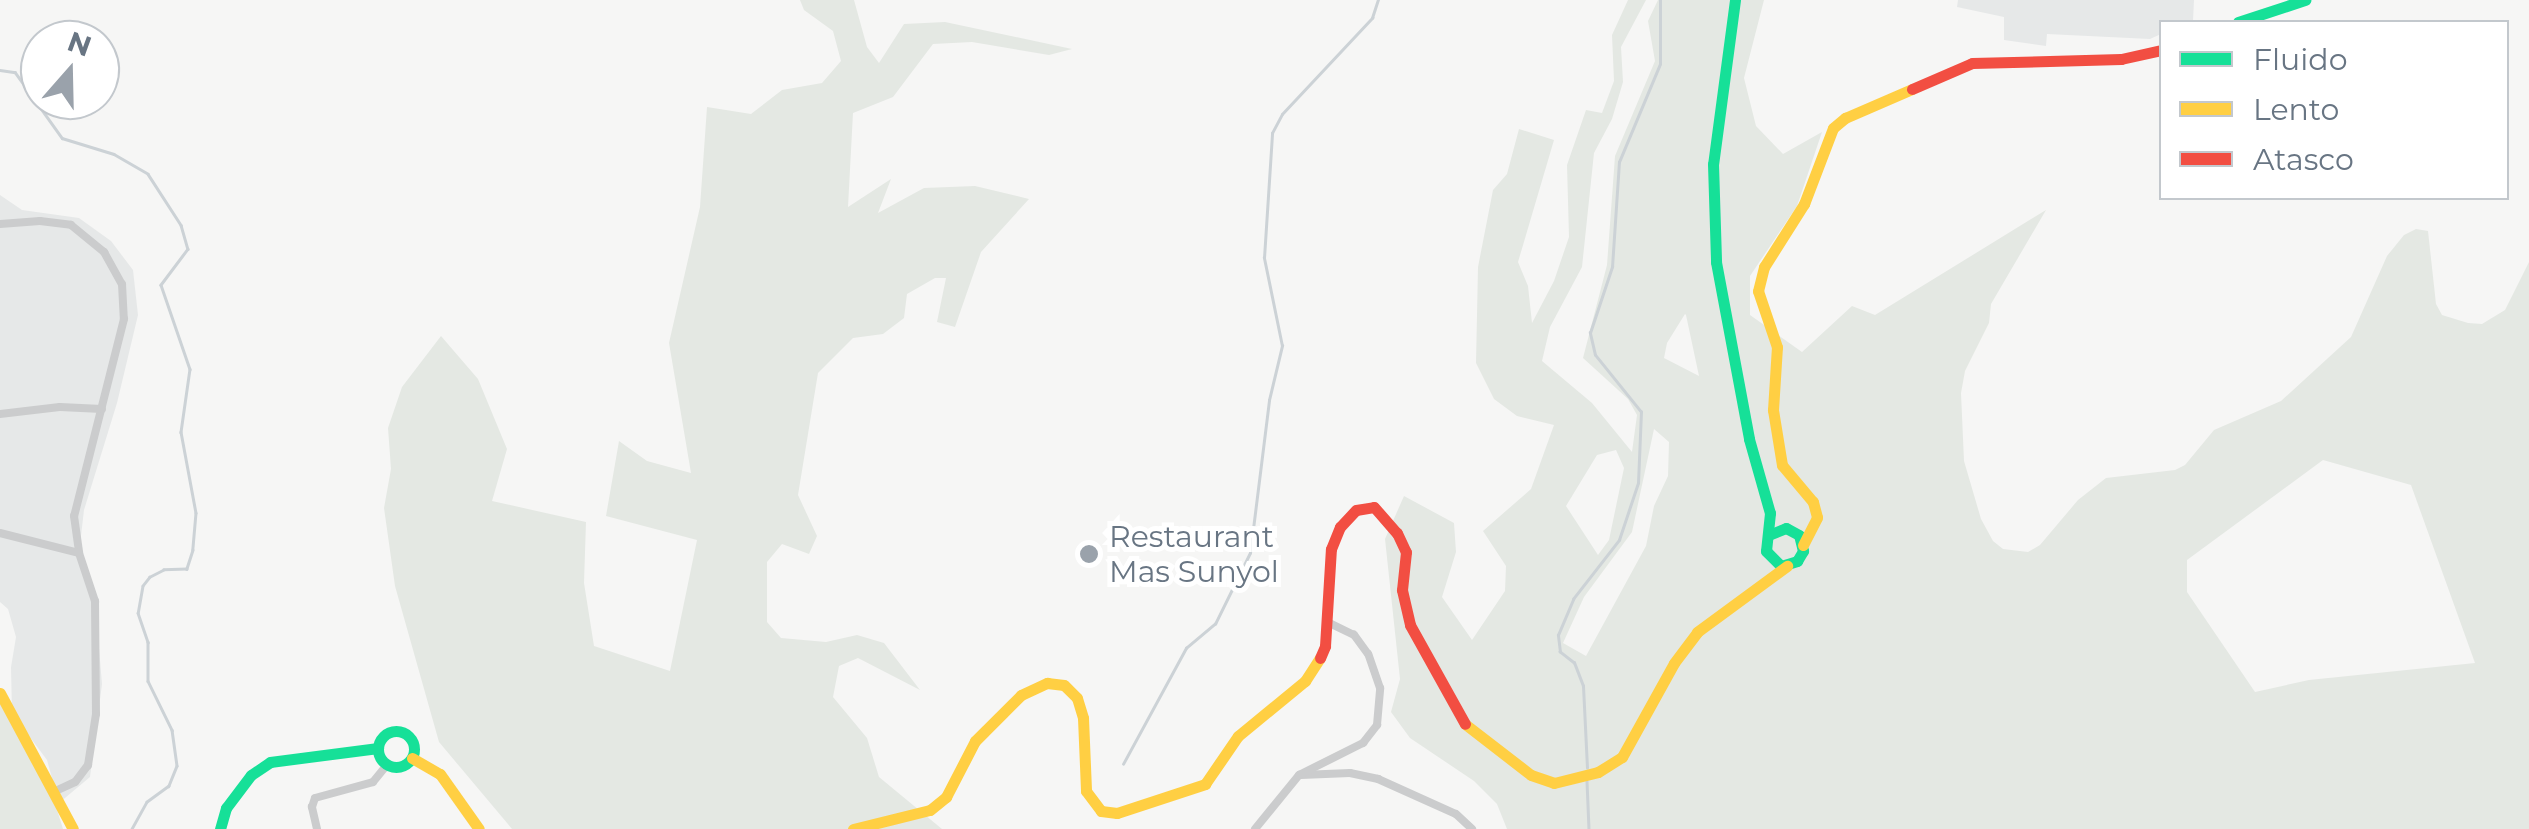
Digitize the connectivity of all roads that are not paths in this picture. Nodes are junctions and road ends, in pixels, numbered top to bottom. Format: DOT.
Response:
graph roads {
  1 [pos="1734,0"];
  2 [pos="2305,0"];
  3 [pos="2244,20"];
  4 [pos="2159,51"];
  5 [pos="0,224"];
  6 [pos="102,409"];
  7 [pos="0,414"];
  8 [pos="1769,505"];
  9 [pos="1816,513"];
  10 [pos="1790,530"];
  11 [pos="0,532"];
  12 [pos="1770,535"];
  13 [pos="1803,545"];
  14 [pos="80,553"];
  15 [pos="1768,557"];
  16 [pos="1787,566"];
  17 [pos="1753,591"];
  18 [pos="1327,622"];
  19 [pos="0,692"];
  20 [pos="378,748"];
  21 [pos="412,758"];
  22 [pos="387,765"];
  23 [pos="1299,775"];
  24 [pos="54,792"];
  25 [pos="72,829"];
  26 [pos="220,829"];
  27 [pos="317,829"];
  28 [pos="478,829"];
  29 [pos="854,829"];
  30 [pos="1255,829"];
  31 [pos="1472,829"];
  1 -- 8 [label="street"];
  2 -- 3 [label="street"];
  4 -- 9 [label="street"];
  5 -- 6 [label="street"];
  6 -- 7 [label="street"];
  6 -- 14 [label="street"];
  8 -- 10 [label="street"];
  8 -- 12 [label="street"];
  9 -- 10 [label="street"];
  9 -- 13 [label="street"];
  10 -- 12 [label="street"];
  10 -- 13 [label="street"];
  11 -- 14 [label="street"];
  12 -- 15 [label="street"];
  13 -- 16 [label="street"];
  14 -- 24 [label="street"];
  15 -- 16 [label="street"];
  15 -- 17 [label="street"];
  16 -- 17 [label="street"];
  17 -- 18 [label="street"];
  18 -- 23 [label="street"];
  18 -- 29 [label="street"];
  19 -- 24 [label="street"];
  20 -- 21 [label="street"];
  20 -- 22 [label="street"];
  20 -- 26 [label="street"];
  21 -- 22 [label="street"];
  21 -- 28 [label="street"];
  22 -- 27 [label="street"];
  23 -- 30 [label="street"];
  23 -- 31 [label="street"];
  24 -- 25 [label="street"];
}
